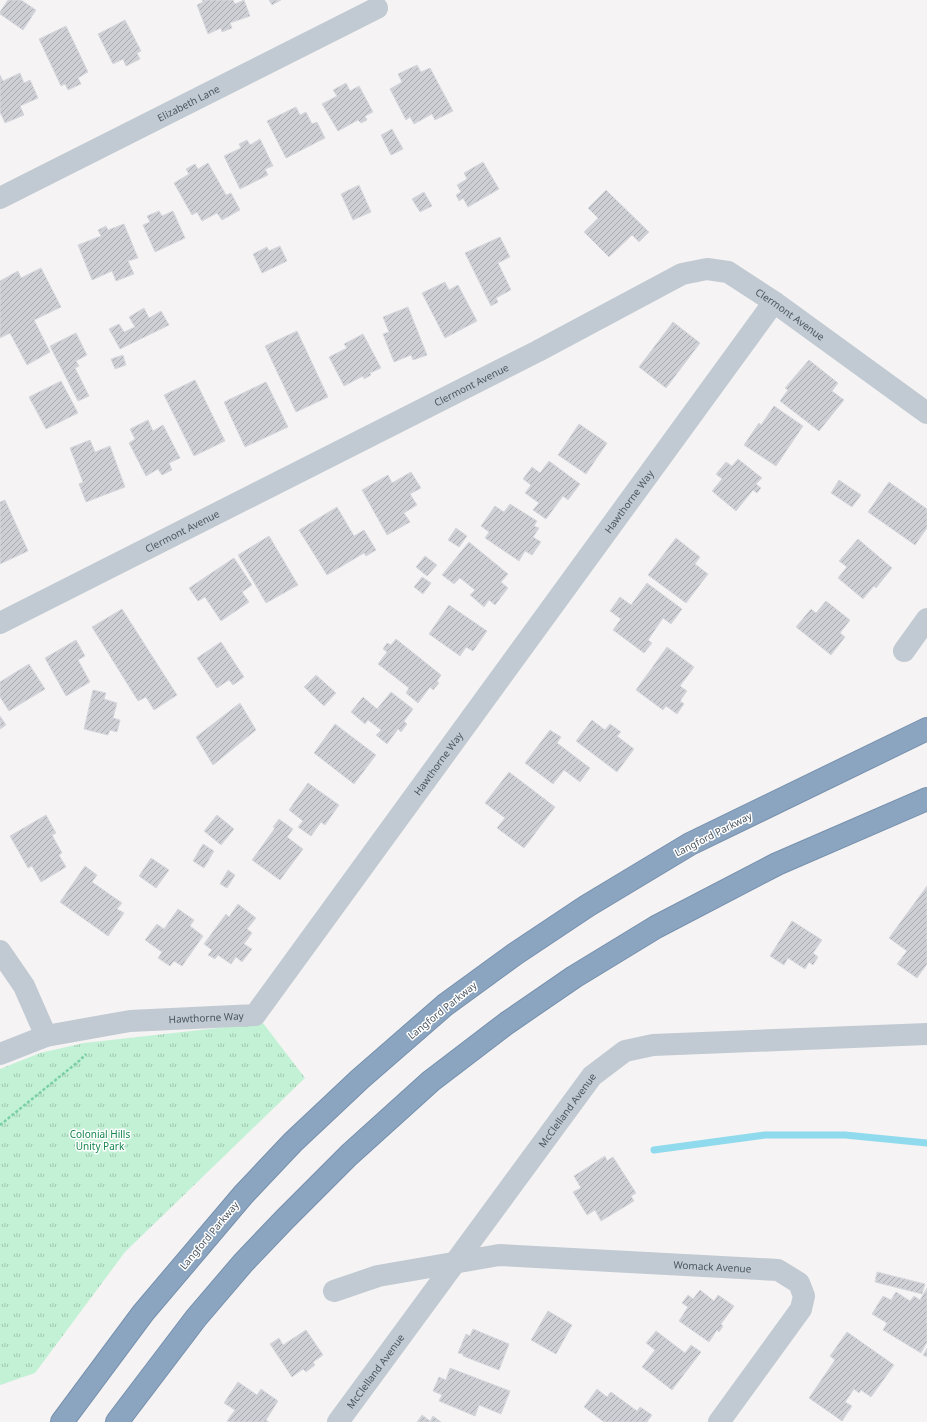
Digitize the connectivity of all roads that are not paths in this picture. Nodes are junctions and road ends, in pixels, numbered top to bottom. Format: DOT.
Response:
graph roads {
  1 [pos="377,8"];
  2 [pos="0,198"];
  3 [pos="774,302"];
  4 [pos="927,413"];
  5 [pos="927,619"];
  6 [pos="0,623"];
  7 [pos="904,651"];
  8 [pos="927,729"];
  9 [pos="927,799"];
  10 [pos="0,950"];
  11 [pos="927,1034"];
  12 [pos="46,1036"];
  13 [pos="0,1054"];
  14 [pos="456,1262"];
  15 [pos="334,1291"];
  16 [pos="62,1422"];
  17 [pos="116,1422"];
  18 [pos="338,1422"];
  19 [pos="718,1422"];
  1 -- 2 [label="street, Elizabeth Lane"];
  3 -- 4 [label="street, Clermont Avenue"];
  3 -- 6 [label="street, Clermont Avenue"];
  3 -- 12 [label="street, Hawthorne Way"];
  5 -- 7 [label="street"];
  8 -- 16 [label="highway, Langford Parkway"];
  9 -- 17 [label="highway"];
  10 -- 12 [label="street"];
  11 -- 14 [label="street, McClelland Avenue"];
  12 -- 13 [label="street, Hawthorne Way"];
  14 -- 15 [label="street, Womack Avenue"];
  14 -- 18 [label="street, McClelland Avenue"];
  14 -- 19 [label="street, Womack Avenue"];
}
